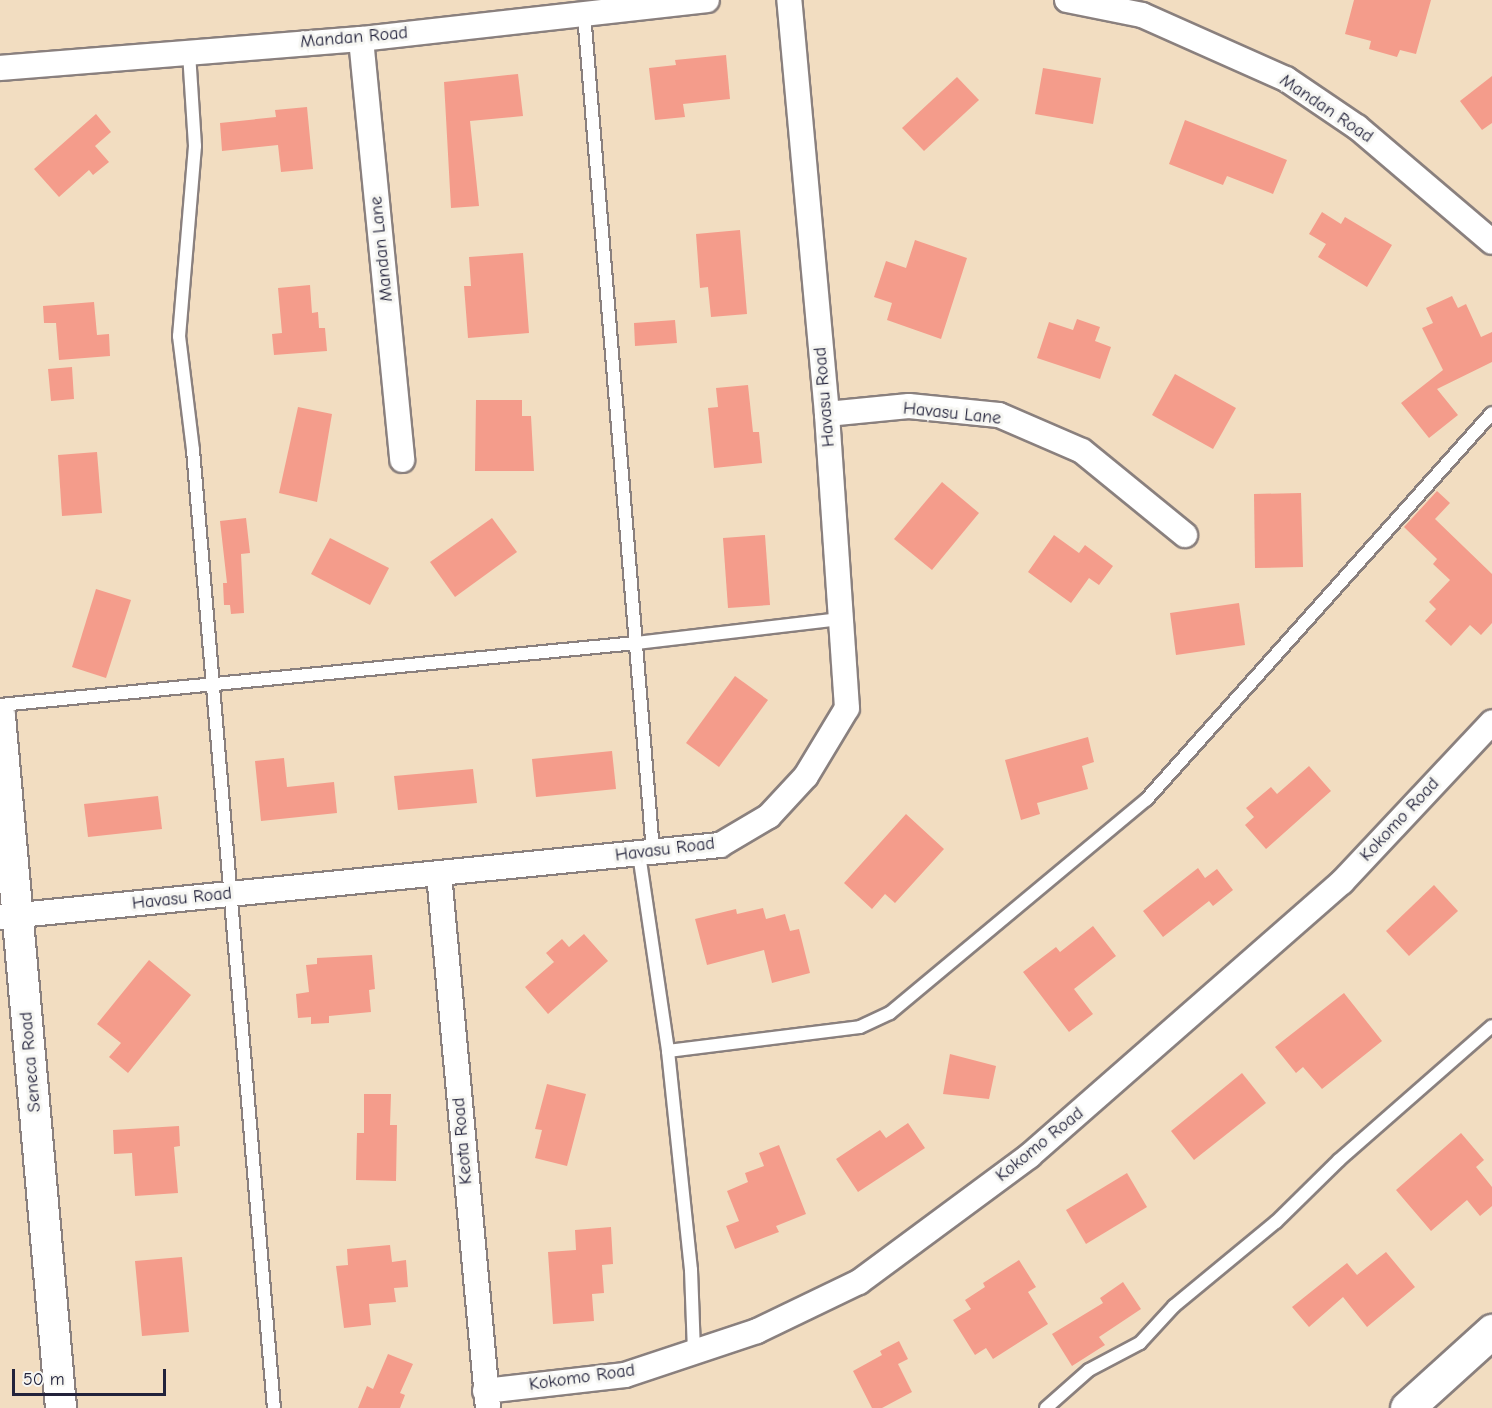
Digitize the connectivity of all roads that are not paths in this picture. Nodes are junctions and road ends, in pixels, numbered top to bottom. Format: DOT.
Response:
graph roads {
  1 [pos="707,0"];
  2 [pos="789,0"];
  3 [pos="1066,0"];
  4 [pos="1144,7"];
  5 [pos="584,14"];
  6 [pos="361,39"];
  7 [pos="189,53"];
  8 [pos="0,68"];
  9 [pos="1492,242"];
  10 [pos="1492,413"];
  11 [pos="827,414"];
  12 [pos="402,460"];
  13 [pos="1185,535"];
  14 [pos="841,619"];
  15 [pos="636,643"];
  16 [pos="212,685"];
  17 [pos="0,705"];
  18 [pos="0,716"];
  19 [pos="1492,722"];
  20 [pos="646,853"];
  21 [pos="439,874"];
  22 [pos="229,895"];
  23 [pos="9,916"];
  24 [pos="1492,1026"];
  25 [pos="668,1051"];
  26 [pos="1492,1331"];
  27 [pos="694,1352"];
  28 [pos="486,1399"];
  29 [pos="61,1408"];
  30 [pos="274,1408"];
  31 [pos="1046,1408"];
  32 [pos="1407,1408"];
  1 -- 5 [label="street, Mandan Road"];
  2 -- 11 [label="street, Havasu Road"];
  3 -- 4 [label="street, Mandan Road"];
  4 -- 9 [label="street, Mandan Road"];
  5 -- 6 [label="street, Mandan Road"];
  5 -- 15 [label="lane"];
  6 -- 7 [label="street, Mandan Road"];
  6 -- 12 [label="street, Mandan Lane"];
  7 -- 8 [label="street, Mandan Road"];
  7 -- 16 [label="lane"];
  10 -- 25 [label="lane"];
  11 -- 13 [label="street, Havasu Lane"];
  11 -- 14 [label="street, Havasu Road"];
  14 -- 15 [label="lane"];
  14 -- 20 [label="street, Havasu Road"];
  15 -- 16 [label="lane"];
  15 -- 20 [label="lane"];
  16 -- 17 [label="lane"];
  16 -- 22 [label="lane"];
  18 -- 23 [label="street, Seneca Road"];
  19 -- 27 [label="street, Kokomo Road"];
  20 -- 21 [label="street, Havasu Road"];
  20 -- 25 [label="lane"];
  21 -- 22 [label="street, Havasu Road"];
  21 -- 28 [label="street, Keota Road"];
  22 -- 23 [label="street, Havasu Road"];
  22 -- 30 [label="lane"];
  23 -- 29 [label="street, Seneca Road"];
  24 -- 31 [label="lane"];
  25 -- 27 [label="lane"];
  26 -- 32 [label="main road"];
  27 -- 28 [label="street, Kokomo Road"];
}
